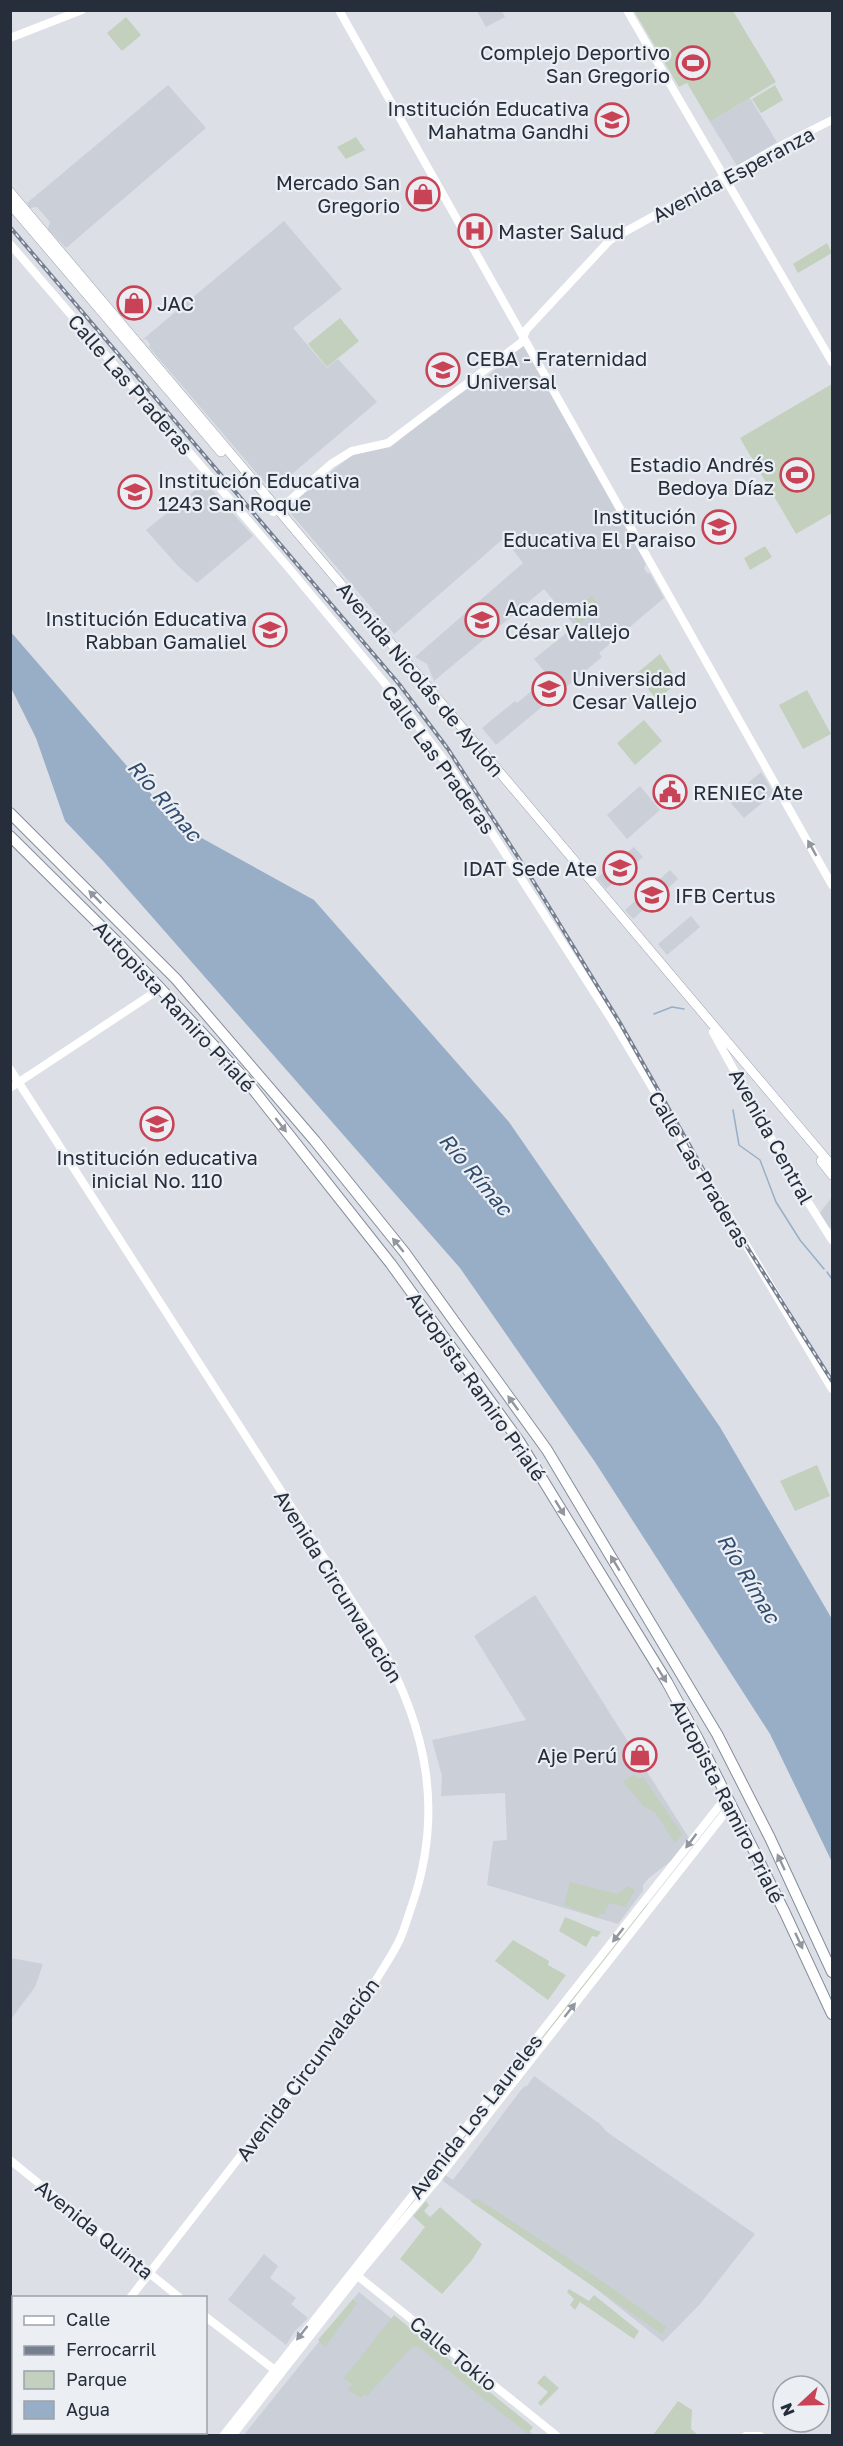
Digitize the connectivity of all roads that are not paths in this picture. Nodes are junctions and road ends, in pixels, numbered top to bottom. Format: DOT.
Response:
graph roads {
  1 [pos="82,10"];
  2 [pos="339,10"];
  3 [pos="627,10"];
  4 [pos="10,38"];
  5 [pos="832,120"];
  6 [pos="726,177"];
  7 [pos="10,192"];
  8 [pos="10,204"];
  9 [pos="26,216"];
  10 [pos="10,244"];
  11 [pos="524,336"];
  12 [pos="832,362"];
  13 [pos="276,511"];
  14 [pos="321,565"];
  15 [pos="10,813"];
  16 [pos="10,836"];
  17 [pos="832,885"];
  18 [pos="161,988"];
  19 [pos="223,1031"];
  20 [pos="713,1032"];
  21 [pos="10,1069"];
  22 [pos="19,1082"];
  23 [pos="10,1088"];
  24 [pos="832,1166"];
  25 [pos="832,1176"];
  26 [pos="832,1240"];
  27 [pos="832,1389"];
  28 [pos="635,1596"];
  29 [pos="619,1604"];
  30 [pos="730,1800"];
  31 [pos="801,1905"];
  32 [pos="785,1913"];
  33 [pos="832,1972"];
  34 [pos="832,2014"];
  35 [pos="10,2160"];
  36 [pos="354,2273"];
  37 [pos="149,2274"];
  38 [pos="132,2296"];
  39 [pos="177,2296"];
  40 [pos="207,2318"];
  41 [pos="277,2372"];
  42 [pos="760,2435"];
  43 [pos="223,2436"];
  44 [pos="232,2436"];
  45 [pos="557,2436"];
  46 [pos="746,2436"];
  1 -- 4 [label="street"];
  2 -- 11 [label="street"];
  3 -- 6 [label="street"];
  5 -- 6 [label="street, Avenida Esperanza"];
  6 -- 11 [label="street, Avenida Esperanza"];
  6 -- 12 [label="street"];
  7 -- 9 [label="main road, Avenida Nicolás de Ayllón"];
  8 -- 9 [label="main road, Avenida Nicolás de Ayllón"];
  9 -- 13 [label="main road, Avenida Nicolás de Ayllón"];
  10 -- 27 [label="street, Calle Las Praderas"];
  11 -- 13 [label="street, Avenida Esperanza"];
  17 -- 11 [label="street, one-way"];
  13 -- 14 [label="main road, Avenida Nicolás de Ayllón"];
  14 -- 20 [label="main road, Avenida Nicolás de Ayllón"];
  14 -- 24 [label="main road, Avenida Nicolás de Ayllón"];
  19 -- 15 [label="highway, Autopista Ramiro Prialé, one-way"];
  16 -- 18 [label="highway, Autopista Ramiro Prialé"];
  18 -- 19 [label="highway"];
  18 -- 22 [label="street"];
  18 -- 29 [label="highway, Autopista Ramiro Prialé, one-way"];
  28 -- 19 [label="highway, Autopista Ramiro Prialé, one-way"];
  20 -- 25 [label="main road, Avenida Nicolás de Ayllón"];
  20 -- 26 [label="street, Avenida Central"];
  21 -- 22 [label="street, Avenida Circunvalación"];
  22 -- 23 [label="street"];
  22 -- 37 [label="street, Avenida Circunvalación"];
  28 -- 29 [label="highway"];
  31 -- 28 [label="highway, Autopista Ramiro Prialé, one-way"];
  29 -- 30 [label="highway, Autopista Ramiro Prialé, one-way"];
  30 -- 32 [label="highway, Autopista Ramiro Prialé"];
  30 -- 36 [label="street, Avenida Los Laureles"];
  31 -- 32 [label="highway"];
  31 -- 33 [label="highway, Autopista Ramiro Prialé"];
  32 -- 34 [label="highway, Autopista Ramiro Prialé, one-way"];
  35 -- 37 [label="street, Avenida Quinta"];
  36 -- 41 [label="street, Avenida Los Laureles"];
  36 -- 45 [label="street, Calle Tokio"];
  37 -- 38 [label="street, Avenida Circunvalación"];
  37 -- 39 [label="street, Avenida Quinta"];
  40 -- 41 [label="street"];
  41 -- 43 [label="street, Avenida Los Laureles"];
  41 -- 44 [label="street, Avenida Los Laureles"];
  42 -- 46 [label="street"];
}
